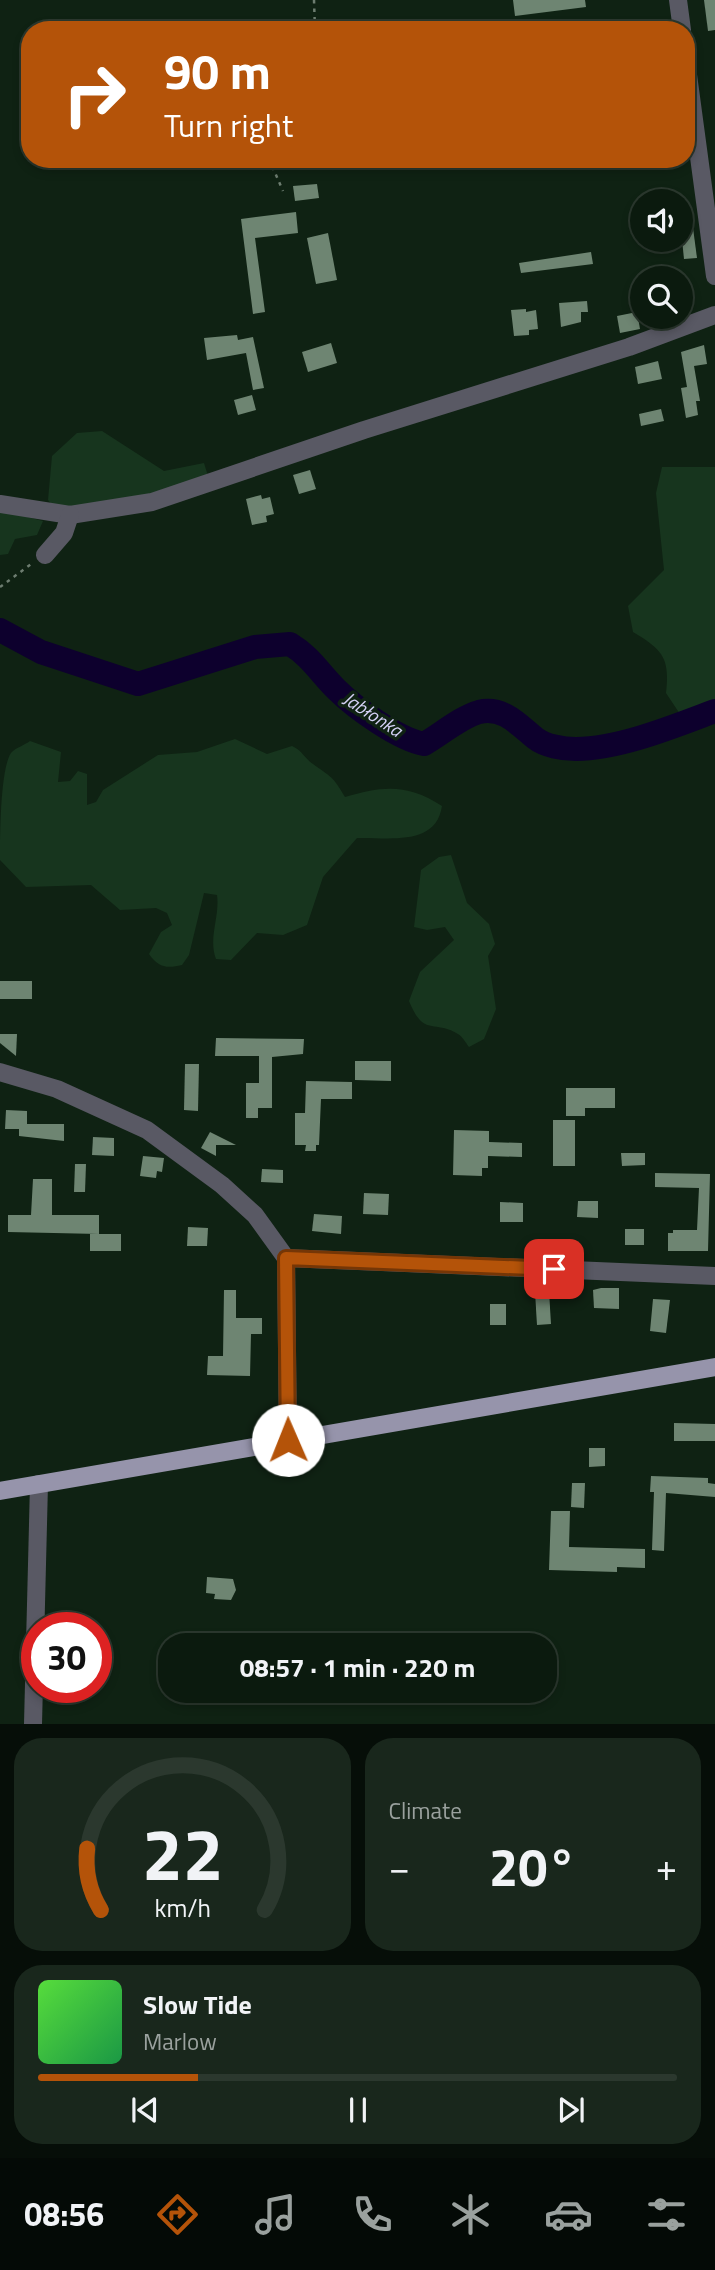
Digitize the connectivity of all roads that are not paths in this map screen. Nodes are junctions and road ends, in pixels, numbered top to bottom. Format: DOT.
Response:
graph roads {
  1 [pos="678,0"];
  2 [pos="681,21"];
  3 [pos="695,127"];
  4 [pos="715,276"];
  5 [pos="715,315"];
  6 [pos="0,504"];
  7 [pos="70,515"];
  8 [pos="45,555"];
  9 [pos="0,1072"];
  10 [pos="286,1258"];
  11 [pos="715,1276"];
  12 [pos="715,1367"];
  13 [pos="288,1440"];
  14 [pos="39,1484"];
  15 [pos="0,1490"];
  16 [pos="33,1724"];
  1 -- 2 [label="street"];
  3 -- 4 [label="street"];
  5 -- 7 [label="street"];
  6 -- 7 [label="street"];
  7 -- 8 [label="street"];
  9 -- 10 [label="street"];
  10 -- 11 [label="street"];
  10 -- 13 [label="street"];
  12 -- 13 [label="main road"];
  13 -- 14 [label="main road"];
  14 -- 15 [label="main road"];
  14 -- 16 [label="street"];
}
